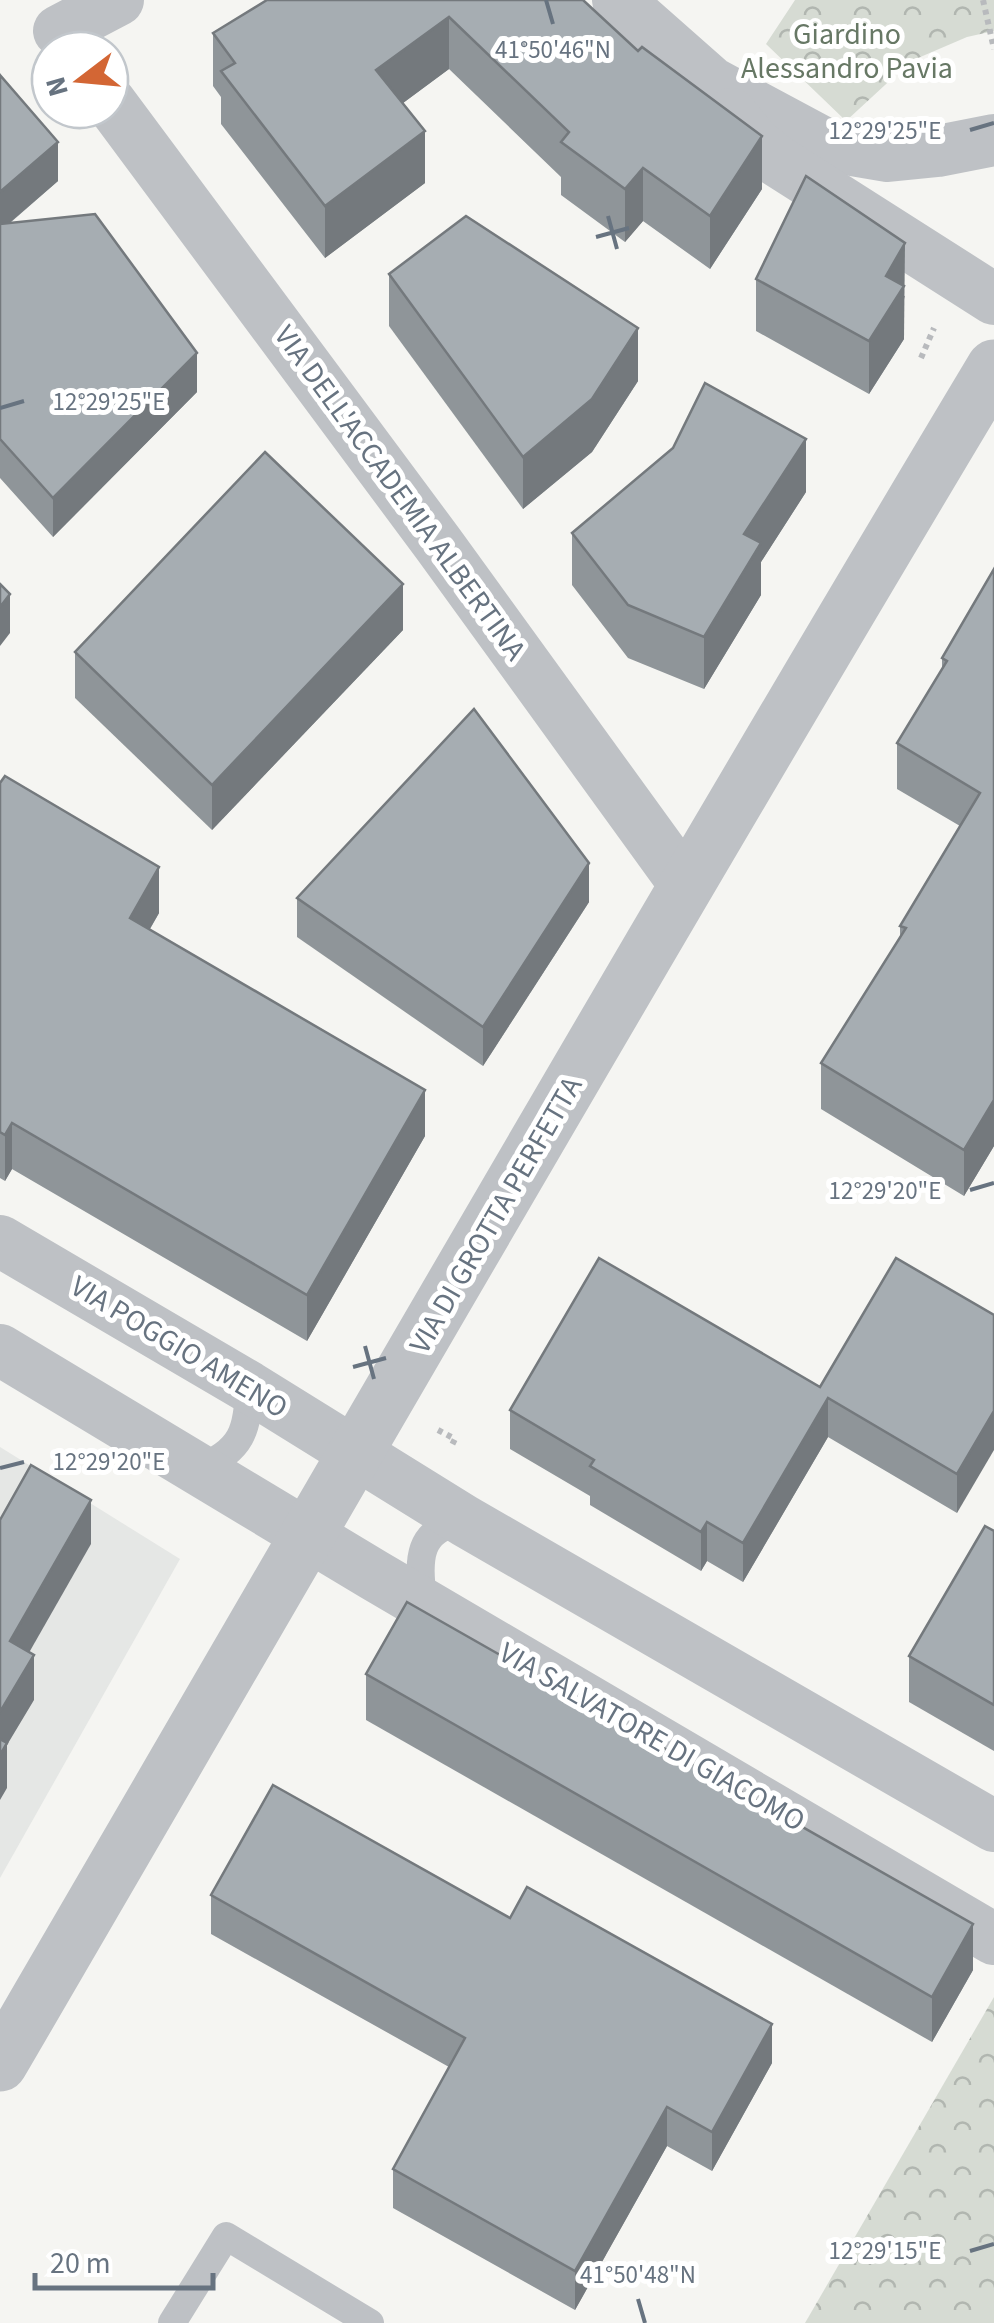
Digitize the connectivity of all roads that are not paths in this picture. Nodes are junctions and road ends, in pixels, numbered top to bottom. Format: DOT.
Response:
graph roads {
  1 [pos="118,0"];
  2 [pos="618,0"];
  3 [pos="56,27"];
  4 [pos="712,84"];
  5 [pos="130,129"];
  6 [pos="994,140"];
  7 [pos="994,299"];
  8 [pos="994,367"];
  9 [pos="686,886"];
  10 [pos="0,1241"];
  11 [pos="0,1350"];
  12 [pos="250,1387"];
  13 [pos="358,1454"];
  14 [pos="199,1468"];
  15 [pos="464,1522"];
  16 [pos="310,1535"];
  17 [pos="423,1603"];
  18 [pos="994,1826"];
  19 [pos="994,1938"];
  20 [pos="0,2064"];
  21 [pos="172,2323"];
  22 [pos="370,2323"];
  1 -- 3 [label="street"];
  2 -- 4 [label="street"];
  4 -- 6 [label="street"];
  4 -- 7 [label="street"];
  5 -- 9 [label="street, VIA DELL'ACCADEMIA ALBERTINA"];
  8 -- 9 [label="street, VIA DI GROTTA PERFETTA"];
  9 -- 13 [label="street, VIA DI GROTTA PERFETTA"];
  10 -- 12 [label="street, VIA POGGIO AMENO"];
  11 -- 14 [label="street"];
  12 -- 13 [label="street, VIA POGGIO AMENO"];
  12 -- 14 [label="lane"];
  13 -- 15 [label="street"];
  13 -- 16 [label="street, VIA DI GROTTA PERFETTA"];
  14 -- 16 [label="street"];
  15 -- 17 [label="lane"];
  15 -- 18 [label="street"];
  16 -- 17 [label="street, VIA SALVATORE DI GIACOMO"];
  16 -- 20 [label="street, VIA DI GROTTA PERFETTA"];
  17 -- 19 [label="street, VIA SALVATORE DI GIACOMO"];
  21 -- 22 [label="lane"];
}
